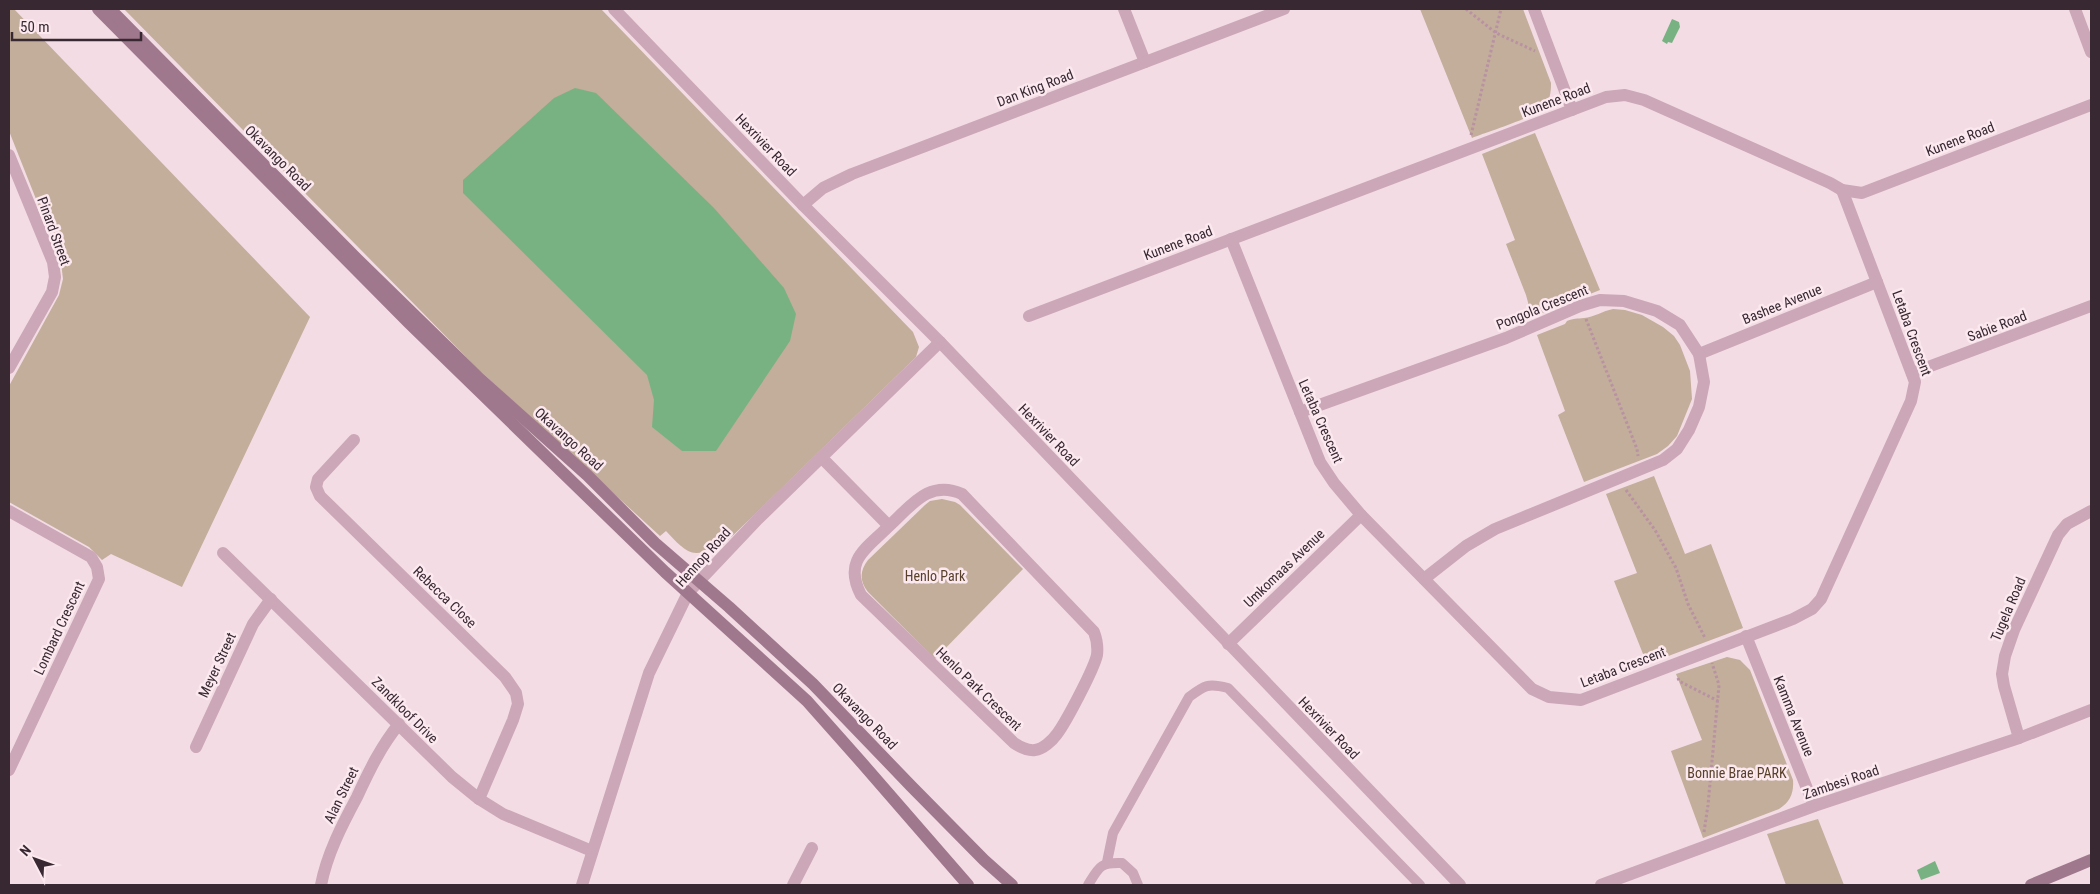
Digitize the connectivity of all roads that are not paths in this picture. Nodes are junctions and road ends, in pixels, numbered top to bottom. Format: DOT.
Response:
graph roads {
  1 [pos="98,9"];
  2 [pos="110,9"];
  3 [pos="614,9"];
  4 [pos="1124,9"];
  5 [pos="1284,9"];
  6 [pos="1534,9"];
  7 [pos="2075,9"];
  8 [pos="2091,52"];
  9 [pos="1145,62"];
  10 [pos="2091,105"];
  11 [pos="1572,110"];
  12 [pos="9,156"];
  13 [pos="1842,190"];
  14 [pos="803,205"];
  15 [pos="1231,239"];
  16 [pos="1877,282"];
  17 [pos="2091,306"];
  18 [pos="1029,316"];
  19 [pos="940,342"];
  20 [pos="1699,354"];
  21 [pos="9,368"];
  22 [pos="1912,373"];
  23 [pos="1300,412"];
  24 [pos="354,440"];
  25 [pos="822,458"];
  26 [pos="2091,510"];
  27 [pos="9,511"];
  28 [pos="1361,515"];
  29 [pos="889,526"];
  30 [pos="223,553"];
  31 [pos="1424,579"];
  32 [pos="699,581"];
  33 [pos="688,593"];
  34 [pos="271,599"];
  35 [pos="1746,636"];
  36 [pos="1228,644"];
  37 [pos="2091,710"];
  38 [pos="399,724"];
  39 [pos="2019,738"];
  40 [pos="196,746"];
  41 [pos="9,770"];
  42 [pos="479,799"];
  43 [pos="1814,806"];
  44 [pos="812,848"];
  45 [pos="592,851"];
  46 [pos="2091,860"];
  47 [pos="1108,862"];
  48 [pos="321,885"];
  49 [pos="582,885"];
  50 [pos="793,885"];
  51 [pos="968,885"];
  52 [pos="1012,885"];
  53 [pos="1088,885"];
  54 [pos="1138,885"];
  55 [pos="1420,885"];
  56 [pos="1460,885"];
  57 [pos="1601,885"];
  58 [pos="2031,885"];
  1 -- 33 [label="main road, Okavango Road"];
  2 -- 32 [label="main road, Okavango Road"];
  3 -- 14 [label="street, Hexrivier Road"];
  4 -- 9 [label="street"];
  5 -- 9 [label="street, Dan King Road"];
  6 -- 11 [label="street"];
  7 -- 8 [label="street"];
  9 -- 14 [label="street, Dan King Road"];
  10 -- 13 [label="street, Kunene Road"];
  11 -- 13 [label="street, Kunene Road"];
  11 -- 15 [label="street, Kunene Road"];
  12 -- 21 [label="street, Pinard Street"];
  13 -- 16 [label="street, Letaba Crescent"];
  14 -- 19 [label="street, Hexrivier Road"];
  15 -- 18 [label="street, Kunene Road"];
  15 -- 23 [label="street, Letaba Crescent"];
  16 -- 20 [label="street, Bashee Avenue"];
  16 -- 22 [label="street, Letaba Crescent"];
  17 -- 22 [label="street, Sabie Road"];
  19 -- 25 [label="street, Hennop Road"];
  19 -- 36 [label="street, Hexrivier Road"];
  20 -- 23 [label="street, Pongola Crescent"];
  20 -- 31 [label="street, Pongola Crescent"];
  22 -- 35 [label="street, Letaba Crescent"];
  23 -- 28 [label="street, Letaba Crescent"];
  24 -- 42 [label="street, Rebecca Close"];
  25 -- 29 [label="street"];
  25 -- 32 [label="street, Hennop Road"];
  26 -- 39 [label="street, Tugela Road"];
  27 -- 41 [label="street, Lombard Crescent"];
  28 -- 31 [label="street, Letaba Crescent"];
  28 -- 36 [label="street, Umkomaas Avenue"];
  29 -- 29 [label="street, Henlo Park Crescent"];
  30 -- 34 [label="street, Zandkloof Drive"];
  31 -- 35 [label="street, Letaba Crescent"];
  32 -- 33 [label="street, Hennop Road"];
  32 -- 52 [label="main road, Okavango Road"];
  33 -- 45 [label="street, Hennop Road"];
  33 -- 51 [label="main road, Okavango Road"];
  34 -- 38 [label="street, Zandkloof Drive"];
  34 -- 40 [label="street, Meyer Street"];
  35 -- 43 [label="street, Kamma Avenue"];
  36 -- 56 [label="street, Hexrivier Road"];
  37 -- 39 [label="street, Zambesi Road"];
  38 -- 42 [label="street, Zandkloof Drive"];
  38 -- 48 [label="street, Alan Street"];
  39 -- 43 [label="street, Zambesi Road"];
  42 -- 45 [label="street, Zandkloof Drive"];
  43 -- 57 [label="street, Zambesi Road"];
  44 -- 50 [label="street"];
  45 -- 49 [label="street, Hennop Road"];
  46 -- 58 [label="main road"];
  47 -- 53 [label="lane"];
  47 -- 54 [label="lane"];
  47 -- 55 [label="lane"];
}
